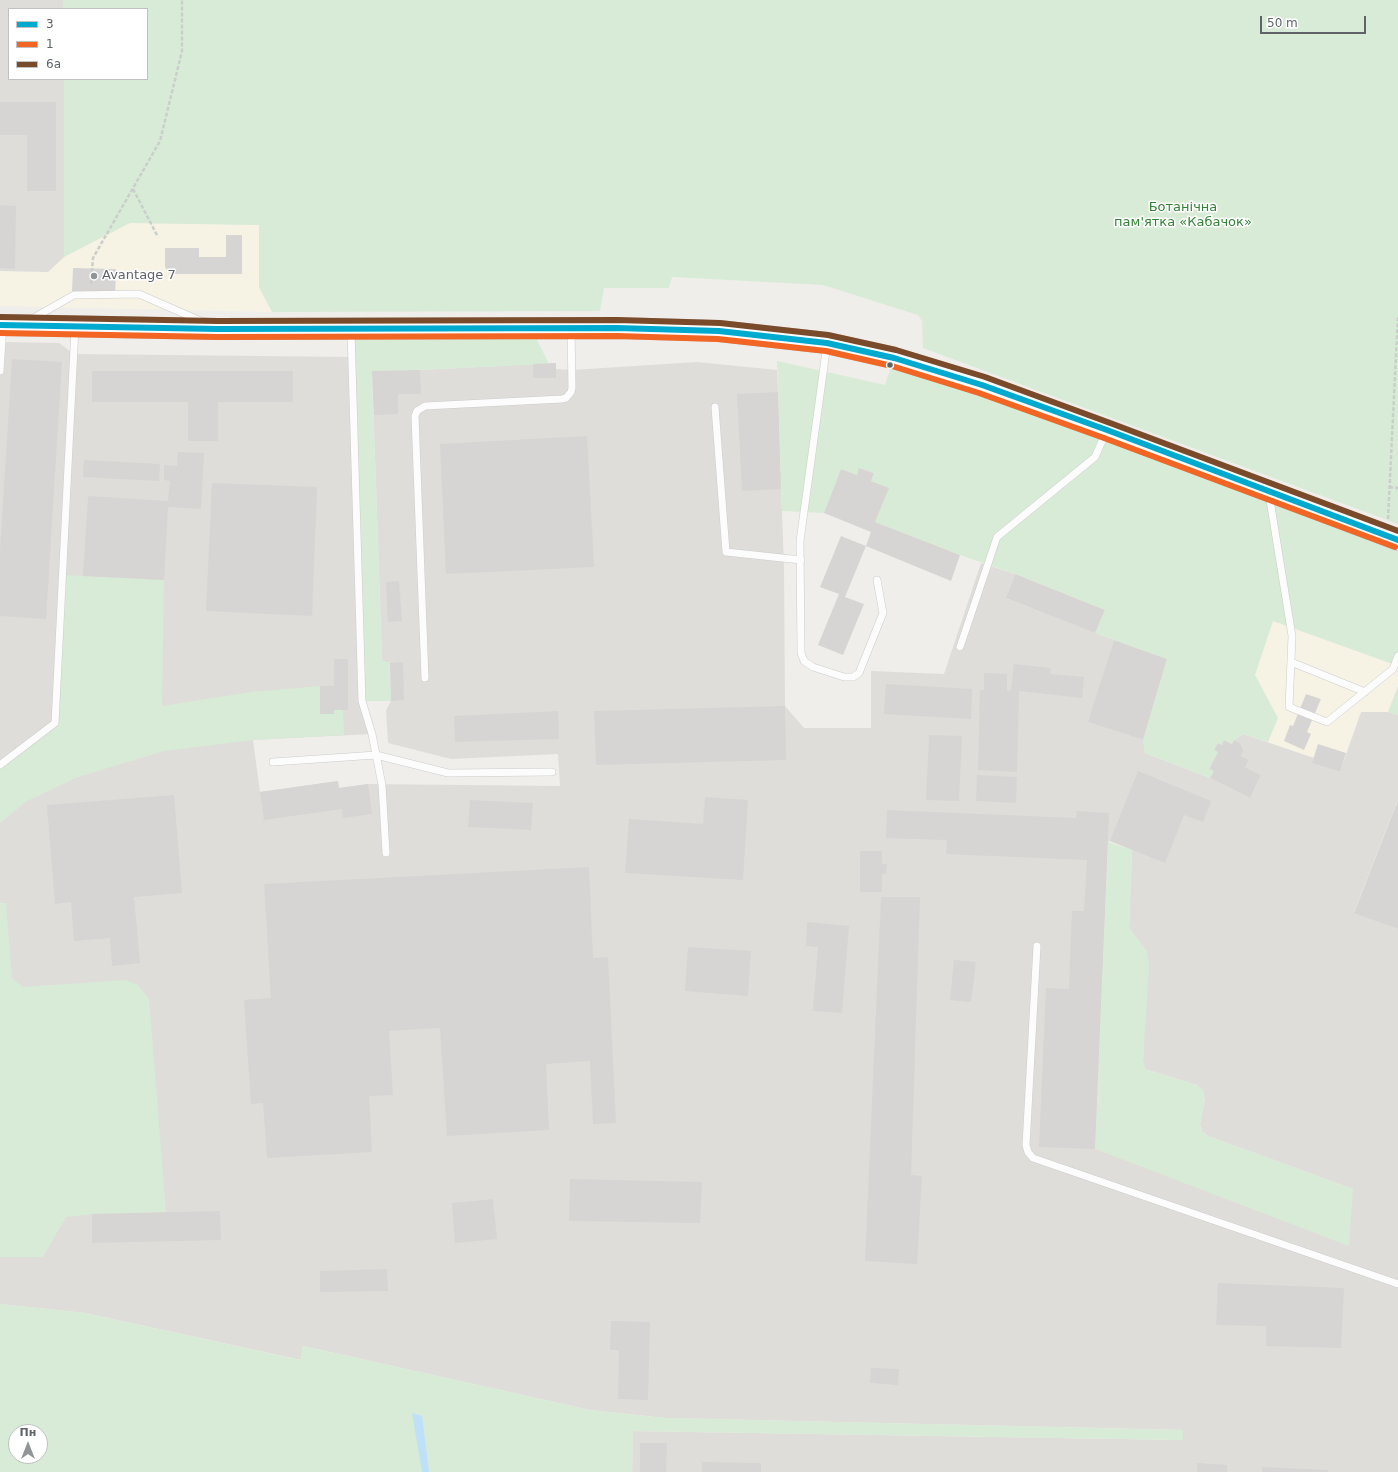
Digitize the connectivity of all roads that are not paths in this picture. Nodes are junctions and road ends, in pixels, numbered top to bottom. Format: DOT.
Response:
graph roads {
  1 [pos="8,325"];
  2 [pos="75,326"];
  3 [pos="571,328"];
  4 [pos="218,329"];
  5 [pos="351,329"];
  6 [pos="827,344"];
  7 [pos="0,371"];
  8 [pos="715,407"];
  9 [pos="1107,430"];
  10 [pos="1269,492"];
  11 [pos="1393,538"];
  12 [pos="801,560"];
  13 [pos="877,580"];
  14 [pos="960,647"];
  15 [pos="1398,656"];
  16 [pos="1291,662"];
  17 [pos="425,678"];
  18 [pos="1365,692"];
  19 [pos="376,755"];
  20 [pos="273,762"];
  21 [pos="0,765"];
  22 [pos="552,772"];
  23 [pos="386,853"];
  24 [pos="1037,946"];
  25 [pos="1398,1284"];
  1 -- 2 [label="street"];
  1 -- 4 [label="lane"];
  1 -- 7 [label="lane"];
  2 -- 4 [label="street"];
  2 -- 21 [label="lane"];
  3 -- 5 [label="street"];
  3 -- 6 [label="street"];
  3 -- 17 [label="lane"];
  4 -- 5 [label="street"];
  5 -- 19 [label="lane"];
  6 -- 9 [label="street"];
  6 -- 12 [label="lane"];
  8 -- 12 [label="lane"];
  9 -- 10 [label="street"];
  9 -- 14 [label="lane"];
  10 -- 11 [label="street"];
  10 -- 16 [label="lane"];
  12 -- 13 [label="lane"];
  15 -- 18 [label="lane"];
  16 -- 18 [label="lane"];
  16 -- 18 [label="lane"];
  19 -- 20 [label="lane"];
  19 -- 22 [label="lane"];
  19 -- 23 [label="lane"];
  24 -- 25 [label="lane"];
}
